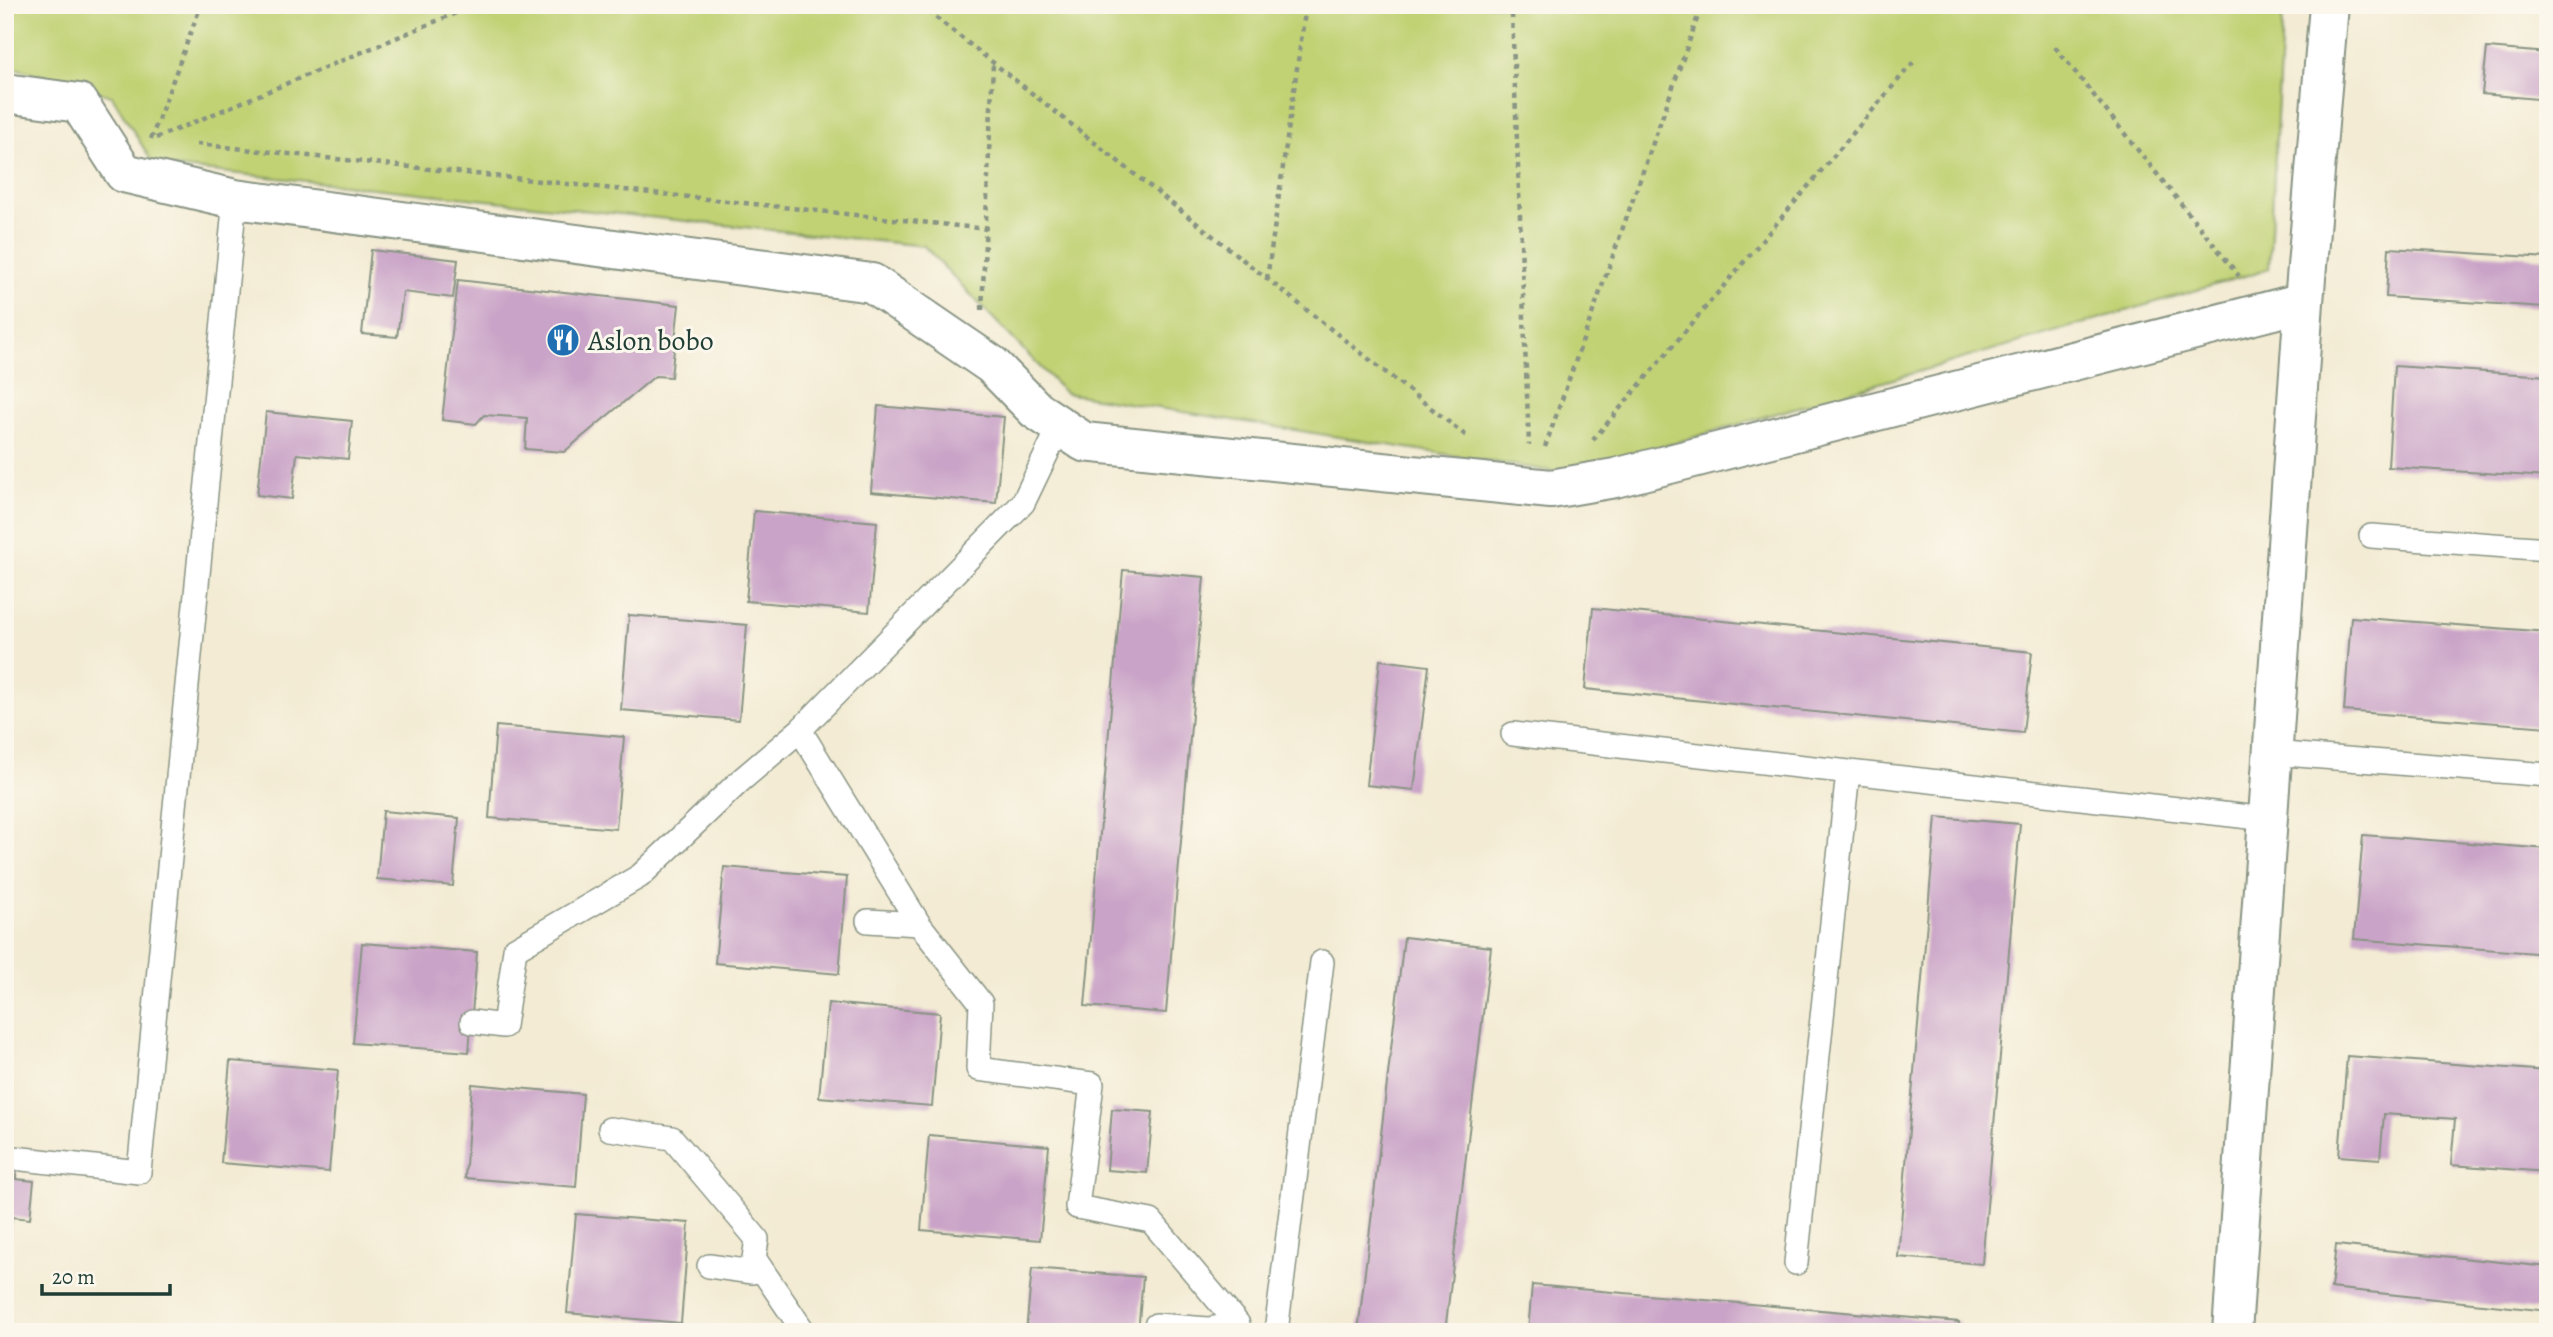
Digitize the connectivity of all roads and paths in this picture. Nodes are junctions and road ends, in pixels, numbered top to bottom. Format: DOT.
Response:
graph roads {
  1 [pos="201,5"];
  2 [pos="475,5"];
  3 [pos="920,5"];
  4 [pos="1306,5"];
  5 [pos="1702,5"];
  6 [pos="2329,5"];
  7 [pos="1512,14"];
  8 [pos="2055,47"];
  9 [pos="1916,59"];
  10 [pos="993,63"];
  11 [pos="5,93"];
  12 [pos="151,139"];
  13 [pos="165,141"];
  14 [pos="193,144"];
  15 [pos="235,199"];
  16 [pos="986,229"];
  17 [pos="1267,279"];
  18 [pos="2304,302"];
  19 [pos="2267,311"];
  20 [pos="980,357"];
  21 [pos="1060,426"];
  22 [pos="1476,444"];
  23 [pos="1541,488"];
  24 [pos="2371,536"];
  25 [pos="2548,548"];
  26 [pos="800,730"];
  27 [pos="1513,734"];
  28 [pos="2272,753"];
  29 [pos="1849,772"];
  30 [pos="2548,775"];
  31 [pos="2267,819"];
  32 [pos="868,921"];
  33 [pos="919,924"];
  34 [pos="1322,962"];
  35 [pos="471,1022"];
  36 [pos="611,1129"];
  37 [pos="5,1157"];
  38 [pos="754,1258"];
  39 [pos="1796,1262"];
  40 [pos="709,1266"];
  41 [pos="1156,1325"];
  42 [pos="1245,1328"];
  43 [pos="804,1332"];
  44 [pos="1276,1332"];
  45 [pos="2232,1332"];
  1 -- 12 [label="path"];
  2 -- 12 [label="path"];
  3 -- 10 [label="path"];
  4 -- 17 [label="path"];
  5 -- 23 [label="path"];
  6 -- 18 [label="street"];
  7 -- 23 [label="path"];
  8 -- 19 [label="path"];
  9 -- 23 [label="path"];
  10 -- 16 [label="path"];
  10 -- 17 [label="path"];
  11 -- 15 [label="street"];
  12 -- 13 [label="path"];
  14 -- 16 [label="path"];
  15 -- 20 [label="street"];
  15 -- 37 [label="lane"];
  16 -- 20 [label="path"];
  17 -- 22 [label="path"];
  18 -- 19 [label="street"];
  18 -- 28 [label="street"];
  19 -- 23 [label="street"];
  20 -- 21 [label="street"];
  21 -- 23 [label="street"];
  21 -- 26 [label="lane"];
  24 -- 25 [label="lane"];
  26 -- 33 [label="lane"];
  26 -- 35 [label="lane"];
  27 -- 29 [label="lane"];
  28 -- 30 [label="lane"];
  28 -- 31 [label="street"];
  29 -- 31 [label="lane"];
  29 -- 39 [label="lane"];
  31 -- 45 [label="street"];
  32 -- 33 [label="lane"];
  33 -- 42 [label="lane"];
  34 -- 44 [label="lane"];
  36 -- 38 [label="lane"];
  38 -- 40 [label="lane"];
  38 -- 43 [label="lane"];
  41 -- 42 [label="lane"];
}
